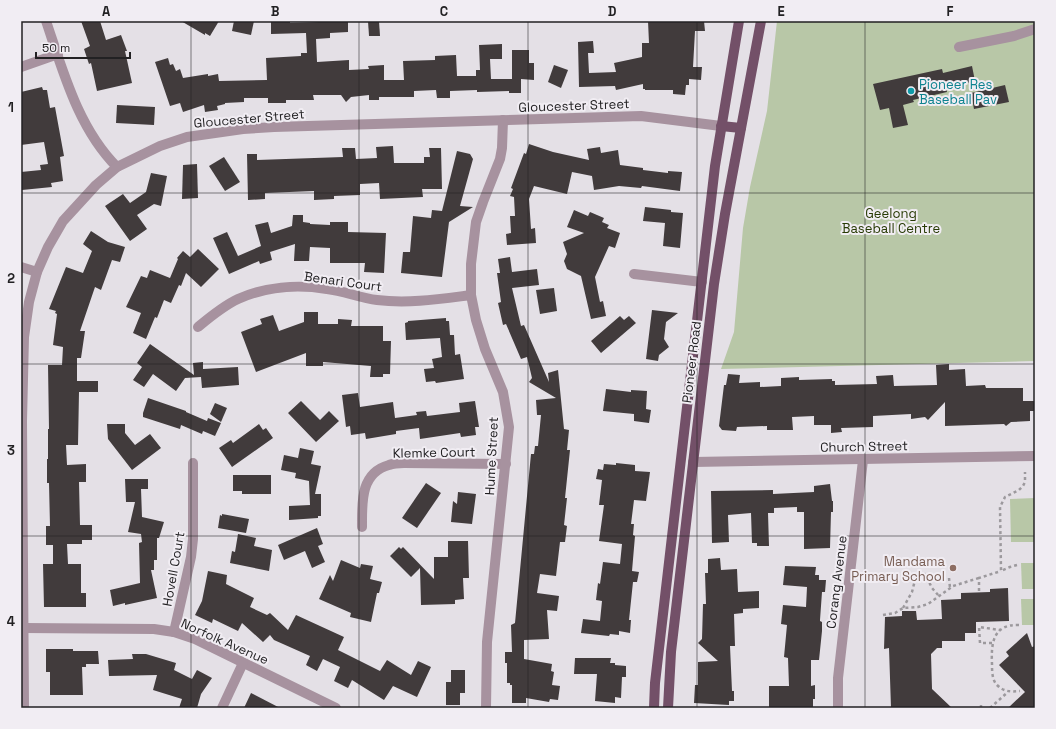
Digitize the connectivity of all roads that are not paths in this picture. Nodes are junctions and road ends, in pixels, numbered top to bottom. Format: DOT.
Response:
graph roads {
  1 [pos="46,21"];
  2 [pos="739,21"];
  3 [pos="761,21"];
  4 [pos="1035,29"];
  5 [pos="959,47"];
  6 [pos="58,54"];
  7 [pos="21,67"];
  8 [pos="503,120"];
  9 [pos="721,126"];
  10 [pos="741,128"];
  11 [pos="117,167"];
  12 [pos="21,267"];
  13 [pos="37,272"];
  14 [pos="634,274"];
  15 [pos="702,282"];
  16 [pos="714,284"];
  17 [pos="471,295"];
  18 [pos="198,327"];
  19 [pos="22,424"];
  20 [pos="1035,456"];
  21 [pos="863,460"];
  22 [pos="693,462"];
  23 [pos="193,463"];
  24 [pos="680,463"];
  25 [pos="506,464"];
  26 [pos="362,528"];
  27 [pos="22,589"];
  28 [pos="24,628"];
  29 [pos="174,632"];
  30 [pos="243,663"];
  31 [pos="24,708"];
  32 [pos="222,708"];
  33 [pos="336,708"];
  34 [pos="486,708"];
  35 [pos="654,708"];
  36 [pos="668,708"];
  37 [pos="838,708"];
  1 -- 6 [label="street"];
  2 -- 9 [label="main road, Pioneer Road"];
  3 -- 10 [label="main road, Pioneer Road"];
  4 -- 5 [label="street"];
  6 -- 7 [label="street"];
  6 -- 11 [label="street"];
  8 -- 9 [label="street, Gloucester Street"];
  8 -- 11 [label="street, Gloucester Street"];
  8 -- 17 [label="street, Hume Street"];
  9 -- 10 [label="main road"];
  9 -- 15 [label="main road, Pioneer Road"];
  10 -- 16 [label="main road, Pioneer Road"];
  11 -- 13 [label="street, Gloucester Street"];
  12 -- 13 [label="street"];
  13 -- 19 [label="street, Gloucester Street"];
  14 -- 15 [label="street"];
  15 -- 16 [label="main road"];
  15 -- 24 [label="main road, Pioneer Road"];
  16 -- 22 [label="main road, Pioneer Road"];
  17 -- 18 [label="street, Benari Court"];
  17 -- 25 [label="street, Hume Street"];
  19 -- 27 [label="street, Gloucester Street"];
  20 -- 21 [label="street, Church Street"];
  21 -- 22 [label="street, Church Street"];
  21 -- 37 [label="street, Corang Avenue"];
  22 -- 24 [label="main road"];
  22 -- 36 [label="main road, Pioneer Road"];
  23 -- 29 [label="street, Hovell Court"];
  24 -- 35 [label="main road, Pioneer Road"];
  25 -- 26 [label="street, Klemke Court"];
  25 -- 34 [label="street, Hume Street"];
  27 -- 28 [label="street, Gloucester Street"];
  28 -- 29 [label="street, Norfolk Avenue"];
  28 -- 31 [label="street, Gloucester Street"];
  29 -- 30 [label="street, Norfolk Avenue"];
  30 -- 32 [label="street"];
  30 -- 33 [label="street, Norfolk Avenue"];
}
